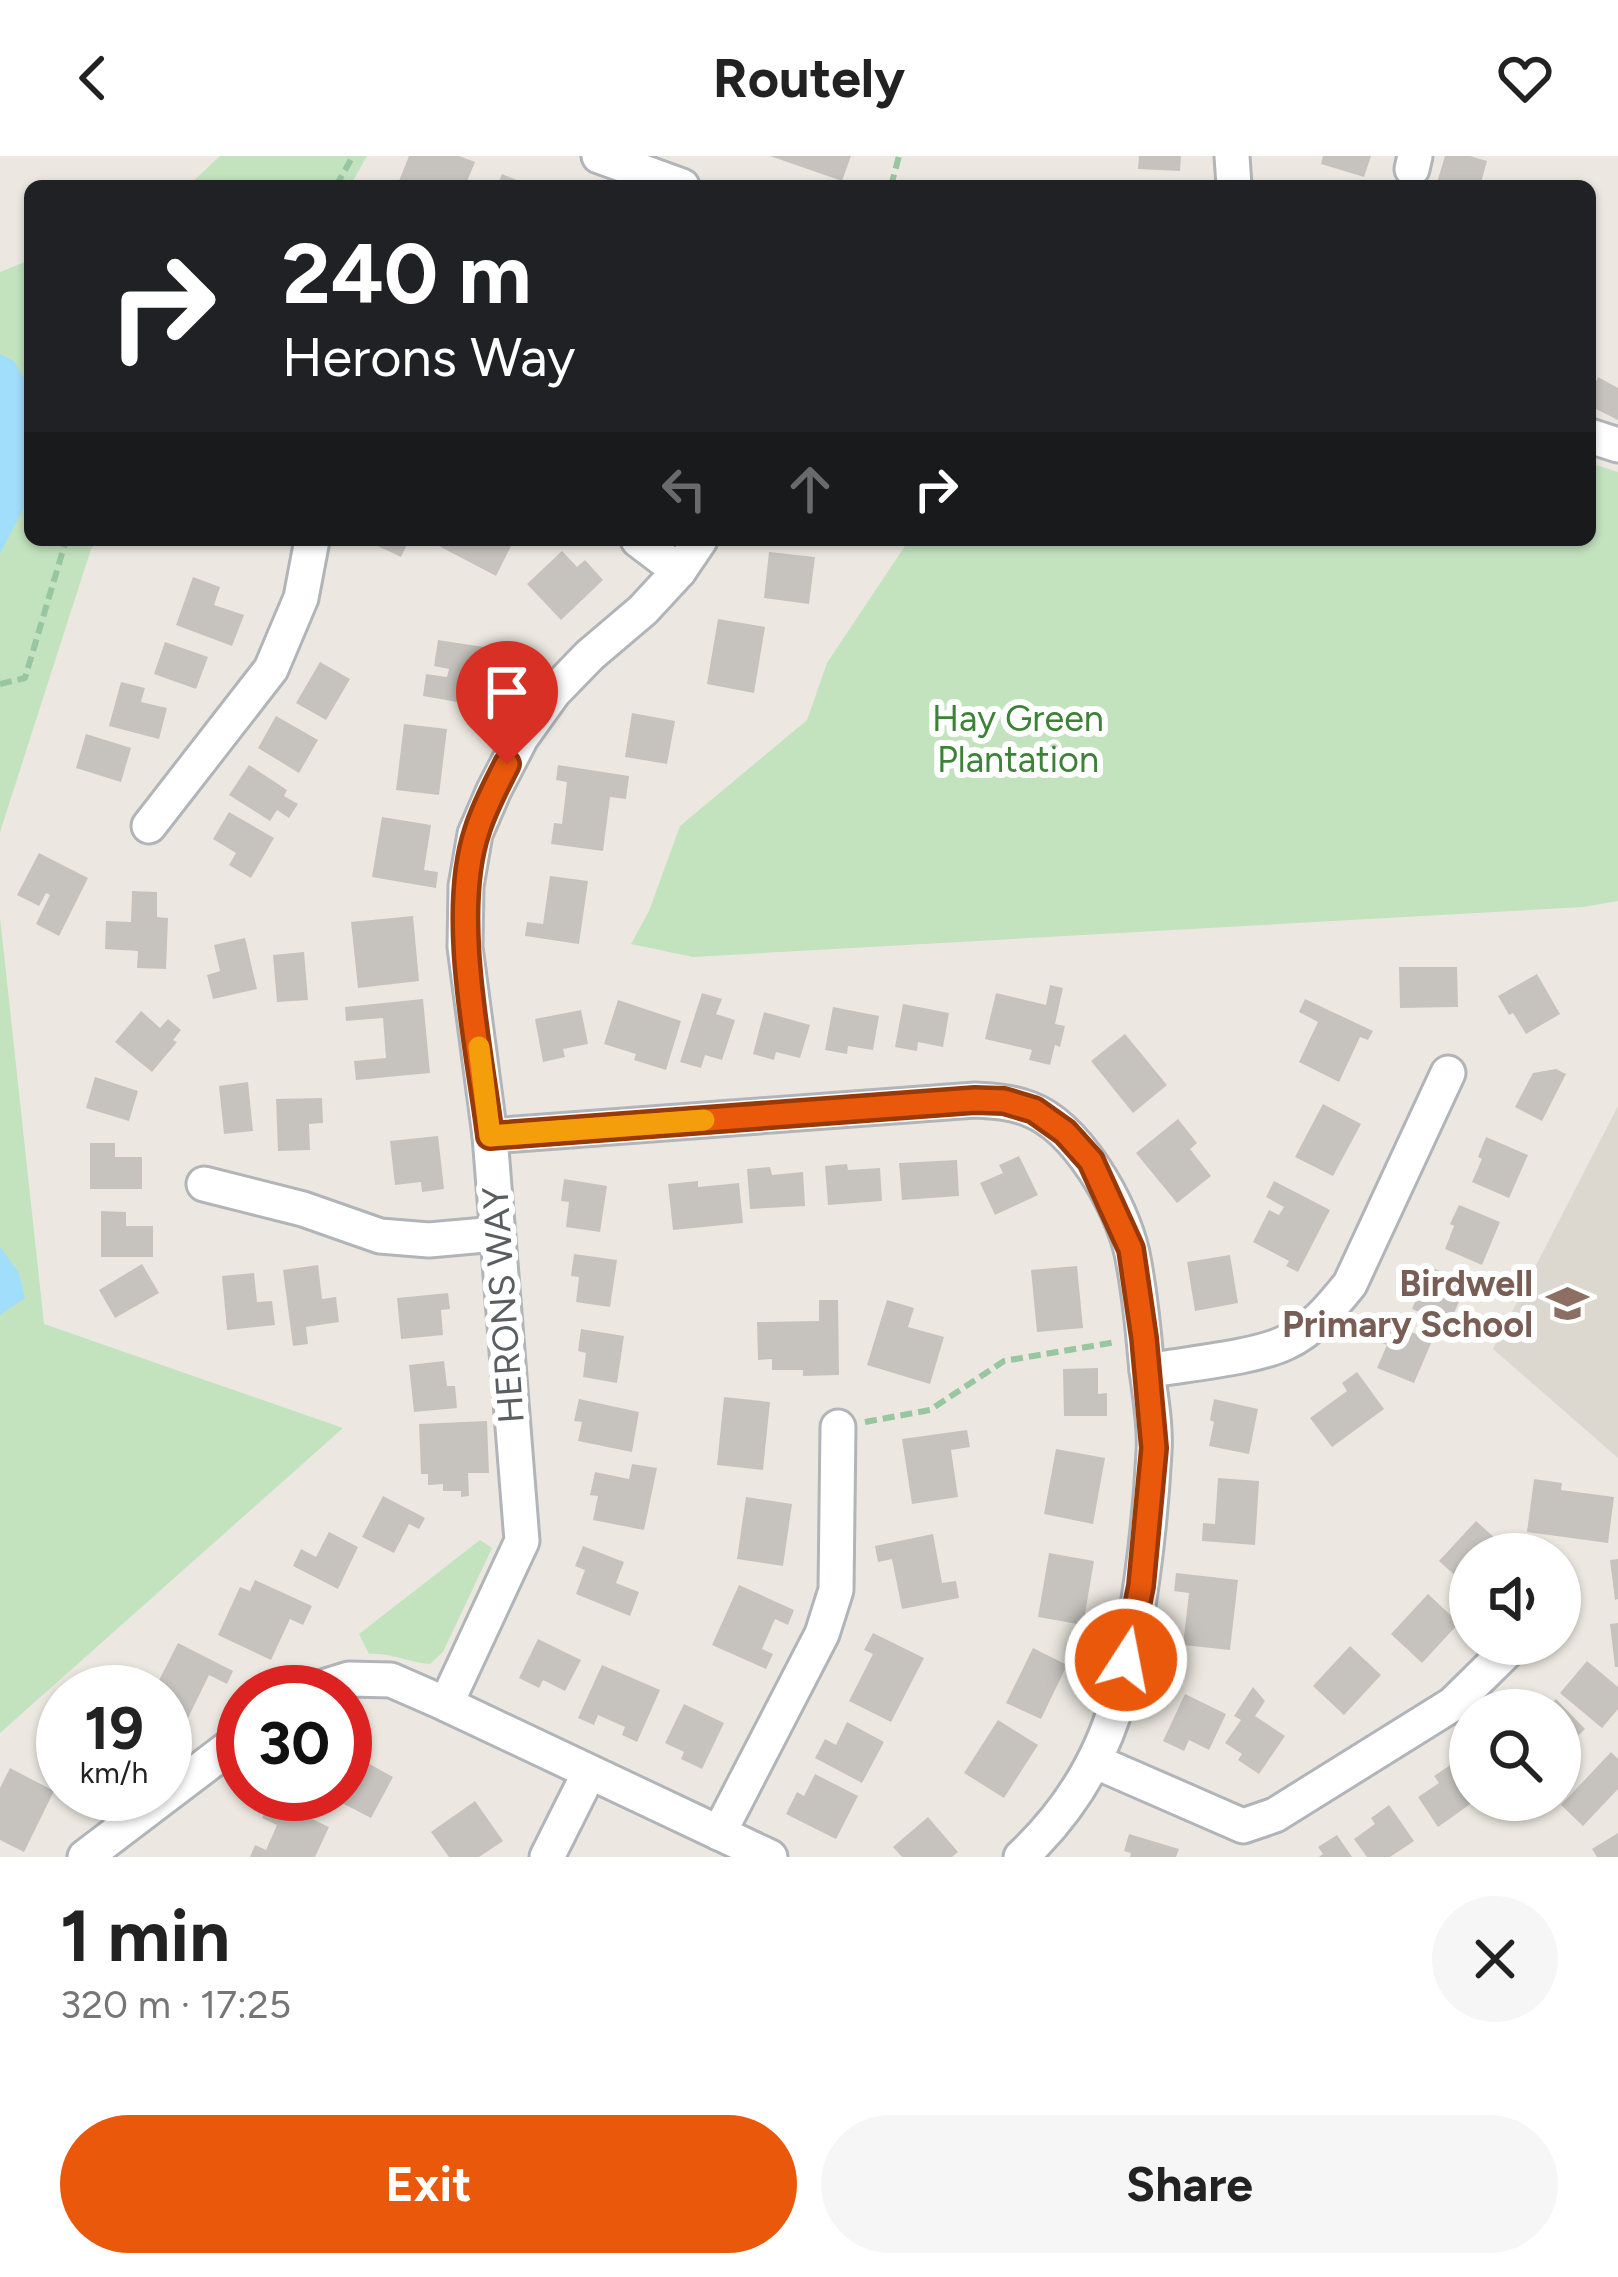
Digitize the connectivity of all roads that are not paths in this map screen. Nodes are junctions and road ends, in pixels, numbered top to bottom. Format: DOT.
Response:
graph roads {
  1 [pos="599,156"];
  2 [pos="665,180"];
  3 [pos="310,546"];
  4 [pos="646,546"];
  5 [pos="696,546"];
  6 [pos="680,571"];
  7 [pos="149,826"];
  8 [pos="1448,1073"];
  9 [pos="490,1136"];
  10 [pos="204,1184"];
  11 [pos="496,1234"];
  12 [pos="1145,1354"];
  13 [pos="838,1427"];
  14 [pos="1493,1665"];
  15 [pos="372,1680"];
  16 [pos="446,1704"];
  17 [pos="216,1758"];
  18 [pos="1094,1761"];
  19 [pos="590,1773"];
  20 [pos="719,1834"];
  21 [pos="85,1857"];
  22 [pos="547,1857"];
  23 [pos="770,1857"];
  24 [pos="1021,1857"];
  1 -- 2 [label="street"];
  3 -- 7 [label="street"];
  4 -- 6 [label="street"];
  5 -- 6 [label="street, HERONS WAY"];
  6 -- 9 [label="street, HERONS WAY"];
  8 -- 12 [label="street"];
  9 -- 11 [label="street, HERONS WAY"];
  9 -- 12 [label="street"];
  10 -- 11 [label="street"];
  11 -- 16 [label="street, HERONS WAY"];
  12 -- 18 [label="street"];
  13 -- 20 [label="street"];
  14 -- 18 [label="street"];
  15 -- 16 [label="street"];
  16 -- 19 [label="street"];
  17 -- 21 [label="street"];
  18 -- 24 [label="street"];
  19 -- 20 [label="street"];
  19 -- 22 [label="street"];
  20 -- 23 [label="street"];
}
